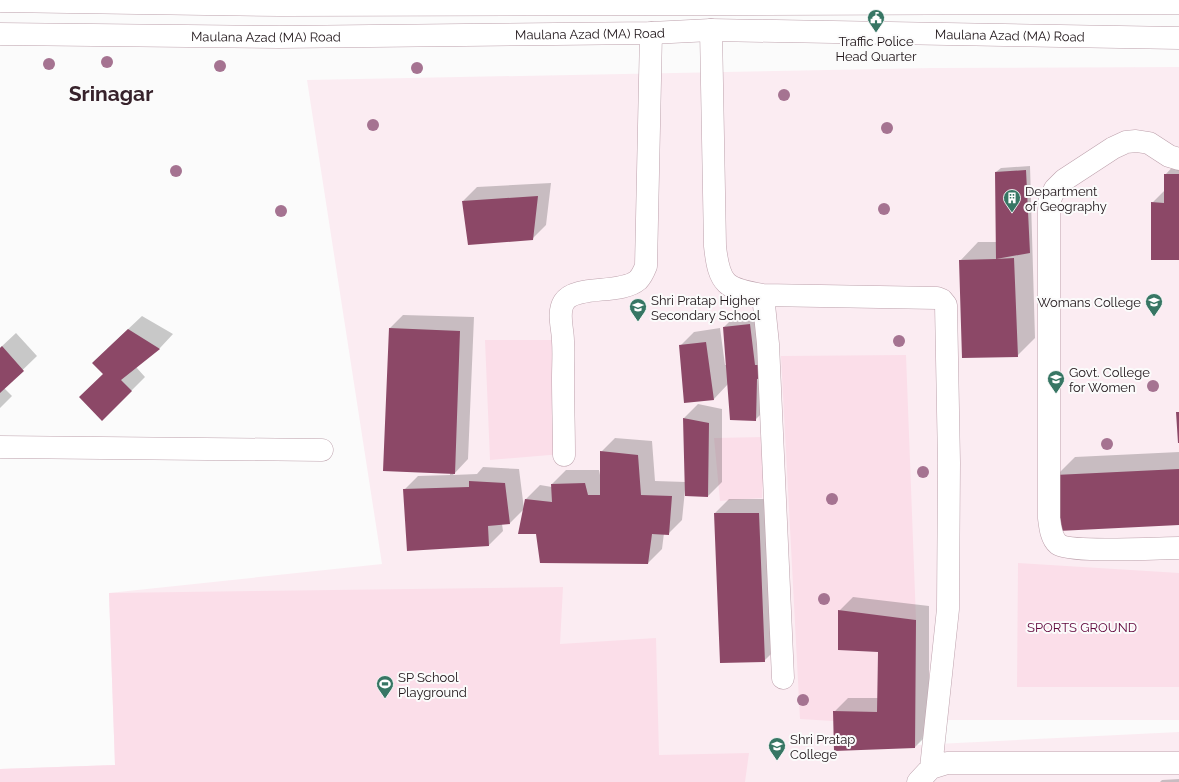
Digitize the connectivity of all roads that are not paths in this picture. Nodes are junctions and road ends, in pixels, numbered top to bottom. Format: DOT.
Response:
graph roads {
  1 [pos="0,1"];
  2 [pos="208,2"];
  3 [pos="270,3"];
  4 [pos="1179,3"];
  5 [pos="711,30"];
  6 [pos="651,33"];
  7 [pos="0,34"];
  8 [pos="1179,38"];
  9 [pos="1179,160"];
  10 [pos="763,295"];
  11 [pos="0,447"];
  12 [pos="322,450"];
  13 [pos="564,454"];
  14 [pos="1179,548"];
  15 [pos="783,678"];
  16 [pos="1179,763"];
  17 [pos="924,775"];
  1 -- 2 [label="main road, Maulana Azad (MA) Road"];
  2 -- 3 [label="main road, Maulana Azad (MA) Road"];
  3 -- 4 [label="main road, Maulana Azad (MA) Road"];
  5 -- 6 [label="main road, Maulana Azad (MA) Road"];
  5 -- 8 [label="main road, Maulana Azad (MA) Road"];
  5 -- 10 [label="main road"];
  6 -- 7 [label="main road, Maulana Azad (MA) Road"];
  6 -- 13 [label="main road"];
  9 -- 14 [label="main road"];
  10 -- 15 [label="main road"];
  10 -- 17 [label="main road"];
  11 -- 12 [label="main road"];
  16 -- 17 [label="main road"];
}
